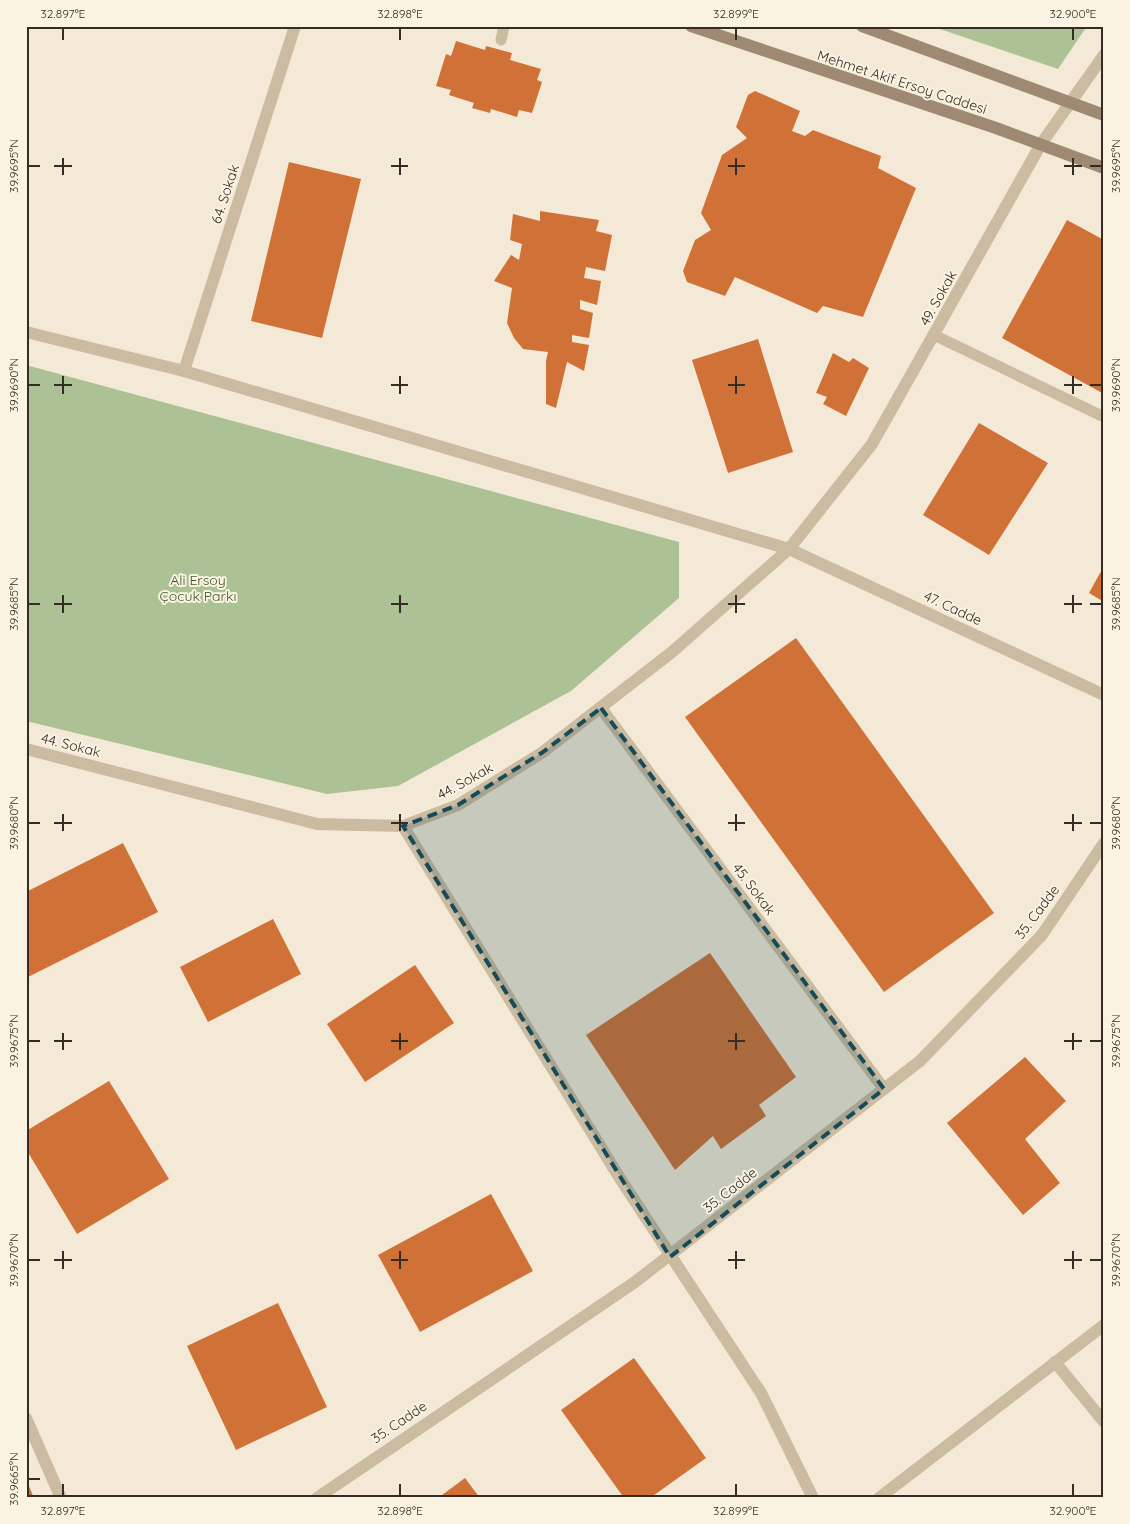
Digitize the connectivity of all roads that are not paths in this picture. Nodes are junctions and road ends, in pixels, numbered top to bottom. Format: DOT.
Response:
graph roads {
  1 [pos="296,26"];
  2 [pos="504,26"];
  3 [pos="691,26"];
  4 [pos="862,26"];
  5 [pos="501,40"];
  6 [pos="1104,55"];
  7 [pos="1071,104"];
  8 [pos="1104,115"];
  9 [pos="1041,144"];
  10 [pos="1104,168"];
  11 [pos="26,332"];
  12 [pos="934,335"];
  13 [pos="184,371"];
  14 [pos="1104,416"];
  15 [pos="790,549"];
  16 [pos="1104,695"];
  17 [pos="601,708"];
  18 [pos="26,749"];
  19 [pos="403,826"];
  20 [pos="1104,843"];
  21 [pos="884,1089"];
  22 [pos="670,1257"];
  23 [pos="1104,1325"];
  24 [pos="1055,1362"];
  25 [pos="26,1418"];
  26 [pos="1104,1422"];
  27 [pos="61,1498"];
  28 [pos="317,1498"];
  29 [pos="813,1498"];
  30 [pos="879,1498"];
  1 -- 13 [label="street, 64. Sokak"];
  2 -- 5 [label="lane"];
  3 -- 9 [label="main road, Mehmet Akif Ersoy Caddesi"];
  4 -- 7 [label="main road"];
  6 -- 7 [label="street, 49. Sokak"];
  7 -- 8 [label="main road"];
  7 -- 9 [label="street, 49. Sokak"];
  9 -- 10 [label="main road, Mehmet Akif Ersoy Caddesi"];
  9 -- 12 [label="street, 49. Sokak"];
  11 -- 13 [label="street, 47. Cadde"];
  12 -- 14 [label="lane"];
  12 -- 15 [label="street, 49. Sokak"];
  13 -- 15 [label="street, 47. Cadde"];
  15 -- 16 [label="street, 47. Cadde"];
  15 -- 17 [label="street, 44. Sokak"];
  17 -- 19 [label="street, 44. Sokak"];
  17 -- 21 [label="street, 45. Sokak"];
  18 -- 19 [label="street, 44. Sokak"];
  19 -- 22 [label="street"];
  20 -- 21 [label="street, 35. Cadde"];
  21 -- 22 [label="street, 35. Cadde"];
  22 -- 28 [label="street, 35. Cadde"];
  22 -- 29 [label="street"];
  23 -- 24 [label="street"];
  24 -- 26 [label="street"];
  24 -- 30 [label="street"];
  25 -- 27 [label="street"];
}
